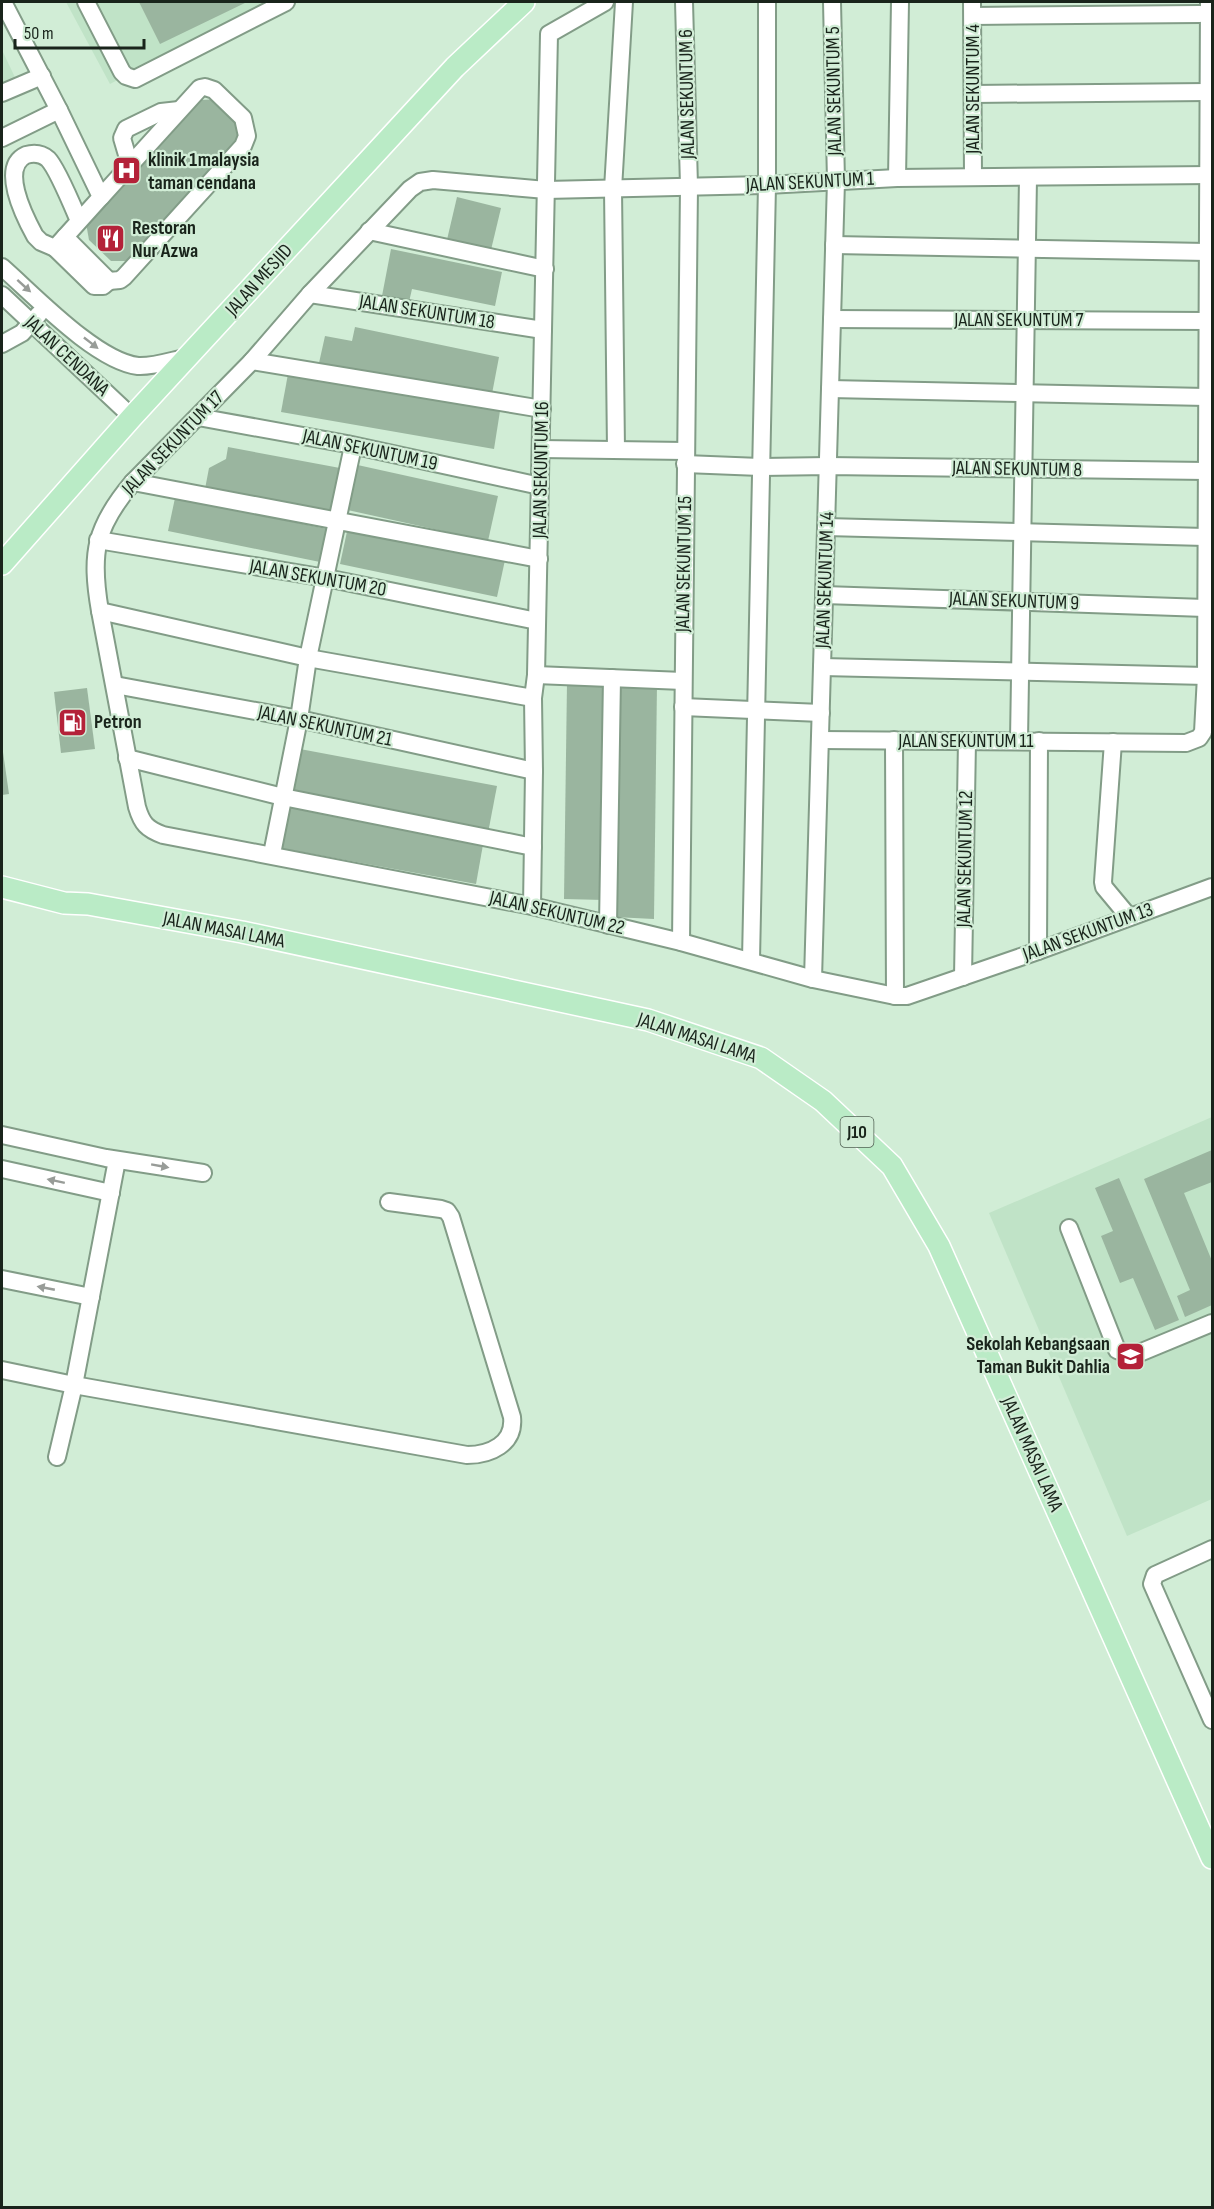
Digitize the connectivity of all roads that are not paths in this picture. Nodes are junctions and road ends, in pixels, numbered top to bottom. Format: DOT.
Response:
graph roads {
  1 [pos="3,2"];
  2 [pos="86,2"];
  3 [pos="286,2"];
  4 [pos="524,2"];
  5 [pos="605,2"];
  6 [pos="624,2"];
  7 [pos="684,2"];
  8 [pos="767,2"];
  9 [pos="832,2"];
  10 [pos="900,2"];
  11 [pos="1204,8"];
  12 [pos="973,9"];
  13 [pos="42,75"];
  14 [pos="1208,92"];
  15 [pos="2,93"];
  16 [pos="973,94"];
  17 [pos="59,110"];
  18 [pos="179,110"];
  19 [pos="2,138"];
  20 [pos="130,165"];
  21 [pos="1210,175"];
  22 [pos="973,177"];
  23 [pos="897,178"];
  24 [pos="1028,178"];
  25 [pos="836,181"];
  26 [pos="767,185"];
  27 [pos="689,186"];
  28 [pos="410,189"];
  29 [pos="613,189"];
  30 [pos="546,190"];
  31 [pos="101,197"];
  32 [pos="79,221"];
  33 [pos="369,231"];
  34 [pos="60,243"];
  35 [pos="834,245"];
  36 [pos="1027,249"];
  37 [pos="1208,252"];
  38 [pos="2,267"];
  39 [pos="544,269"];
  40 [pos="310,294"];
  41 [pos="2,295"];
  42 [pos="46,306"];
  43 [pos="832,320"];
  44 [pos="1026,320"];
  45 [pos="1207,321"];
  46 [pos="32,322"];
  47 [pos="543,330"];
  48 [pos="2,344"];
  49 [pos="189,357"];
  50 [pos="252,361"];
  51 [pos="830,388"];
  52 [pos="1024,393"];
  53 [pos="1206,397"];
  54 [pos="542,409"];
  55 [pos="132,417"];
  56 [pos="198,417"];
  57 [pos="353,446"];
  58 [pos="541,449"];
  59 [pos="616,450"];
  60 [pos="685,457"];
  61 [pos="828,466"];
  62 [pos="760,467"];
  63 [pos="1023,469"];
  64 [pos="1206,471"];
  65 [pos="133,482"];
  66 [pos="540,486"];
  67 [pos="336,522"];
  68 [pos="826,527"];
  69 [pos="1022,532"];
  70 [pos="1205,537"];
  71 [pos="98,540"];
  72 [pos="539,559"];
  73 [pos="2,564"];
  74 [pos="326,578"];
  75 [pos="824,595"];
  76 [pos="1021,602"];
  77 [pos="1205,608"];
  78 [pos="100,611"];
  79 [pos="537,621"];
  80 [pos="308,658"];
  81 [pos="822,667"];
  82 [pos="1020,672"];
  83 [pos="536,675"];
  84 [pos="1206,676"];
  85 [pos="612,678"];
  86 [pos="683,681"];
  87 [pos="115,685"];
  88 [pos="533,698"];
  89 [pos="683,707"];
  90 [pos="756,710"];
  91 [pos="821,713"];
  92 [pos="298,719"];
  93 [pos="820,740"];
  94 [pos="894,740"];
  95 [pos="1019,740"];
  96 [pos="967,741"];
  97 [pos="1039,741"];
  98 [pos="1113,742"];
  99 [pos="127,758"];
  100 [pos="534,771"];
  101 [pos="283,797"];
  102 [pos="146,828"];
  103 [pos="533,847"];
  104 [pos="273,854"];
  105 [pos="2,887"];
  106 [pos="1212,887"];
  107 [pos="532,906"];
  108 [pos="1129,917"];
  109 [pos="608,925"];
  110 [pos="681,942"];
  111 [pos="1038,951"];
  112 [pos="751,960"];
  113 [pos="963,977"];
  114 [pos="813,979"];
  115 [pos="895,996"];
  116 [pos="2,1135"];
  117 [pos="117,1160"];
  118 [pos="2,1169"];
  119 [pos="203,1173"];
  120 [pos="111,1193"];
  121 [pos="388,1202"];
  122 [pos="1069,1228"];
  123 [pos="2,1279"];
  124 [pos="91,1297"];
  125 [pos="1212,1323"];
  126 [pos="2,1370"];
  127 [pos="74,1385"];
  128 [pos="57,1457"];
  129 [pos="1212,1549"];
  130 [pos="1212,1715"];
  131 [pos="1212,1858"];
  1 -- 13 [label="street"];
  2 -- 3 [label="street"];
  4 -- 49 [label="main road, JALAN MESJID"];
  5 -- 30 [label="street, JALAN SEKUNTUM 16"];
  6 -- 29 [label="street"];
  7 -- 27 [label="street, JALAN SEKUNTUM 6"];
  8 -- 26 [label="street"];
  9 -- 25 [label="street, JALAN SEKUNTUM 5"];
  10 -- 23 [label="street"];
  11 -- 12 [label="street"];
  11 -- 14 [label="street, JALAN SEKUNTUM 11"];
  12 -- 16 [label="street, JALAN SEKUNTUM 4"];
  13 -- 15 [label="street"];
  13 -- 17 [label="street"];
  14 -- 16 [label="street"];
  14 -- 21 [label="street, JALAN SEKUNTUM 11"];
  16 -- 22 [label="street, JALAN SEKUNTUM 4"];
  17 -- 19 [label="street"];
  17 -- 31 [label="street"];
  18 -- 20 [label="street"];
  18 -- 20 [label="street"];
  18 -- 34 [label="street"];
  20 -- 31 [label="street"];
  21 -- 24 [label="street, JALAN SEKUNTUM 1"];
  21 -- 37 [label="street, JALAN SEKUNTUM 11"];
  22 -- 23 [label="street, JALAN SEKUNTUM 1"];
  22 -- 24 [label="street, JALAN SEKUNTUM 1"];
  23 -- 25 [label="street, JALAN SEKUNTUM 1"];
  24 -- 36 [label="street"];
  25 -- 26 [label="street, JALAN SEKUNTUM 1"];
  25 -- 35 [label="street, JALAN SEKUNTUM 14"];
  26 -- 27 [label="street, JALAN SEKUNTUM 1"];
  26 -- 62 [label="street"];
  27 -- 29 [label="street, JALAN SEKUNTUM 1"];
  27 -- 60 [label="street, JALAN SEKUNTUM 15"];
  28 -- 30 [label="street, JALAN SEKUNTUM 1"];
  28 -- 33 [label="street, JALAN SEKUNTUM 17"];
  29 -- 30 [label="street, JALAN SEKUNTUM 1"];
  29 -- 59 [label="street"];
  30 -- 39 [label="street, JALAN SEKUNTUM 16"];
  31 -- 32 [label="street"];
  32 -- 34 [label="street"];
  32 -- 34 [label="street"];
  33 -- 39 [label="street"];
  33 -- 40 [label="street, JALAN SEKUNTUM 17"];
  35 -- 36 [label="street"];
  35 -- 43 [label="street, JALAN SEKUNTUM 14"];
  36 -- 37 [label="street"];
  36 -- 44 [label="street"];
  37 -- 45 [label="street, JALAN SEKUNTUM 11"];
  38 -- 42 [label="street, JALAN CENDANA, one-way"];
  39 -- 47 [label="street, JALAN SEKUNTUM 16"];
  40 -- 47 [label="street, JALAN SEKUNTUM 18"];
  40 -- 50 [label="street, JALAN SEKUNTUM 17"];
  41 -- 46 [label="street, JALAN CENDANA"];
  42 -- 46 [label="street"];
  42 -- 49 [label="street, JALAN CENDANA, one-way"];
  43 -- 44 [label="street, JALAN SEKUNTUM 7"];
  43 -- 51 [label="street, JALAN SEKUNTUM 14"];
  44 -- 45 [label="street, JALAN SEKUNTUM 7"];
  44 -- 52 [label="street"];
  45 -- 53 [label="street, JALAN SEKUNTUM 11"];
  46 -- 48 [label="street"];
  46 -- 55 [label="street, JALAN CENDANA"];
  47 -- 54 [label="street, JALAN SEKUNTUM 16"];
  49 -- 55 [label="main road, JALAN MESJID"];
  50 -- 54 [label="street"];
  50 -- 56 [label="street, JALAN SEKUNTUM 17"];
  51 -- 52 [label="street"];
  51 -- 61 [label="street, JALAN SEKUNTUM 14"];
  52 -- 53 [label="street"];
  52 -- 63 [label="street"];
  53 -- 64 [label="street, JALAN SEKUNTUM 11"];
  54 -- 58 [label="street, JALAN SEKUNTUM 16"];
  55 -- 73 [label="main road, JALAN MESJID"];
  56 -- 57 [label="street, JALAN SEKUNTUM 19"];
  56 -- 65 [label="street, JALAN SEKUNTUM 17"];
  57 -- 66 [label="street, JALAN SEKUNTUM 19"];
  57 -- 67 [label="street"];
  58 -- 59 [label="street, JALAN SEKUNTUM 8"];
  58 -- 66 [label="street, JALAN SEKUNTUM 16"];
  59 -- 60 [label="street, JALAN SEKUNTUM 8"];
  60 -- 62 [label="street, JALAN SEKUNTUM 8"];
  60 -- 86 [label="street, JALAN SEKUNTUM 15"];
  61 -- 62 [label="street, JALAN SEKUNTUM 8"];
  61 -- 63 [label="street, JALAN SEKUNTUM 8"];
  61 -- 68 [label="street, JALAN SEKUNTUM 14"];
  62 -- 90 [label="street"];
  63 -- 64 [label="street, JALAN SEKUNTUM 8"];
  63 -- 69 [label="street"];
  64 -- 70 [label="street, JALAN SEKUNTUM 11"];
  65 -- 67 [label="street"];
  65 -- 71 [label="street, JALAN SEKUNTUM 17"];
  66 -- 72 [label="street, JALAN SEKUNTUM 16"];
  67 -- 72 [label="street"];
  67 -- 74 [label="street"];
  68 -- 69 [label="street"];
  68 -- 75 [label="street, JALAN SEKUNTUM 14"];
  69 -- 70 [label="street"];
  69 -- 76 [label="street"];
  70 -- 77 [label="street, JALAN SEKUNTUM 11"];
  71 -- 74 [label="street, JALAN SEKUNTUM 20"];
  71 -- 78 [label="street, JALAN SEKUNTUM 17"];
  72 -- 79 [label="street, JALAN SEKUNTUM 16"];
  74 -- 79 [label="street, JALAN SEKUNTUM 20"];
  74 -- 80 [label="street"];
  75 -- 76 [label="street, JALAN SEKUNTUM 9"];
  75 -- 81 [label="street, JALAN SEKUNTUM 14"];
  76 -- 77 [label="street, JALAN SEKUNTUM 9"];
  76 -- 82 [label="street"];
  77 -- 84 [label="street, JALAN SEKUNTUM 11"];
  78 -- 80 [label="street"];
  78 -- 87 [label="street, JALAN SEKUNTUM 17"];
  79 -- 83 [label="street, JALAN SEKUNTUM 16"];
  80 -- 88 [label="street"];
  80 -- 92 [label="street"];
  81 -- 82 [label="street"];
  81 -- 91 [label="street, JALAN SEKUNTUM 14"];
  82 -- 84 [label="street"];
  82 -- 95 [label="street"];
  83 -- 85 [label="street"];
  83 -- 88 [label="street, JALAN SEKUNTUM 16"];
  84 -- 98 [label="street, JALAN SEKUNTUM 11"];
  85 -- 86 [label="street"];
  85 -- 109 [label="street"];
  86 -- 89 [label="street, JALAN SEKUNTUM 15"];
  87 -- 92 [label="street, JALAN SEKUNTUM 21"];
  87 -- 99 [label="street, JALAN SEKUNTUM 17"];
  88 -- 100 [label="street, JALAN SEKUNTUM 16"];
  89 -- 90 [label="street"];
  89 -- 110 [label="street, JALAN SEKUNTUM 15"];
  90 -- 91 [label="street"];
  90 -- 112 [label="street"];
  91 -- 93 [label="street, JALAN SEKUNTUM 14"];
  92 -- 100 [label="street, JALAN SEKUNTUM 21"];
  92 -- 101 [label="street"];
  93 -- 94 [label="street, JALAN SEKUNTUM 11"];
  93 -- 114 [label="street, JALAN SEKUNTUM 14"];
  94 -- 96 [label="street, JALAN SEKUNTUM 11"];
  94 -- 115 [label="street"];
  95 -- 96 [label="street, JALAN SEKUNTUM 11"];
  95 -- 97 [label="street, JALAN SEKUNTUM 11"];
  96 -- 113 [label="street, JALAN SEKUNTUM 12"];
  97 -- 98 [label="street, JALAN SEKUNTUM 11"];
  97 -- 111 [label="street"];
  98 -- 108 [label="street"];
  99 -- 101 [label="street"];
  99 -- 102 [label="street, JALAN SEKUNTUM 17"];
  100 -- 103 [label="street, JALAN SEKUNTUM 16"];
  101 -- 103 [label="street"];
  101 -- 104 [label="street"];
  102 -- 104 [label="street, JALAN SEKUNTUM 22"];
  103 -- 107 [label="street, JALAN SEKUNTUM 16"];
  104 -- 107 [label="street, JALAN SEKUNTUM 22"];
  105 -- 131 [label="main road, JALAN MASAI LAMA / J10"];
  106 -- 108 [label="street, JALAN SEKUNTUM 13"];
  107 -- 109 [label="street, JALAN SEKUNTUM 22"];
  108 -- 111 [label="street, JALAN SEKUNTUM 13"];
  109 -- 110 [label="street, JALAN SEKUNTUM 22"];
  110 -- 112 [label="street, JALAN SEKUNTUM 22"];
  111 -- 113 [label="street, JALAN SEKUNTUM 13"];
  112 -- 114 [label="street, JALAN SEKUNTUM 22"];
  113 -- 115 [label="street, JALAN SEKUNTUM 22"];
  114 -- 115 [label="street, JALAN SEKUNTUM 22"];
  116 -- 117 [label="street"];
  117 -- 119 [label="street, one-way"];
  117 -- 120 [label="street"];
  120 -- 118 [label="street, one-way"];
  120 -- 124 [label="street"];
  121 -- 127 [label="street"];
  122 -- 125 [label="street"];
  124 -- 123 [label="street, one-way"];
  124 -- 127 [label="street"];
  126 -- 127 [label="street"];
  127 -- 128 [label="street"];
  129 -- 130 [label="street"];
}
